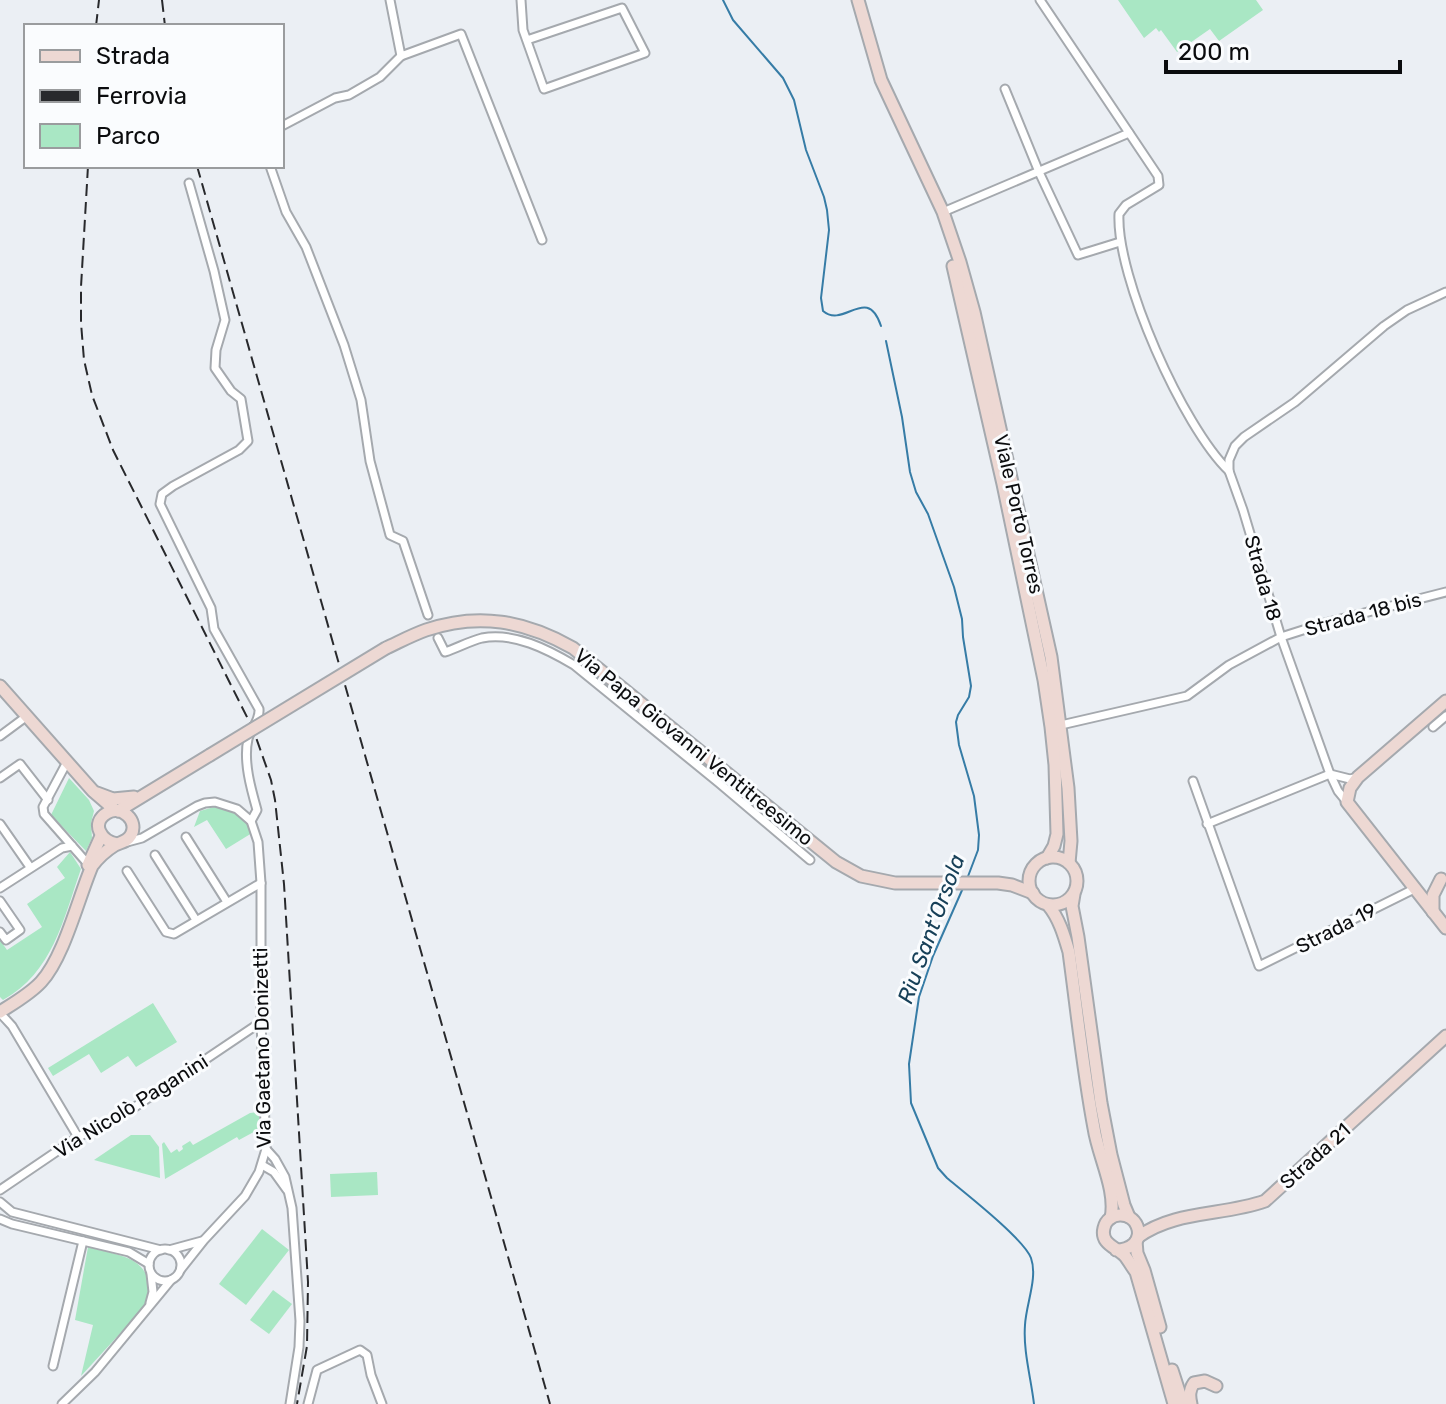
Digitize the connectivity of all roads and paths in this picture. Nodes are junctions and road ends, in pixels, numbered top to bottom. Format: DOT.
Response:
graph roads {
  1 [pos="390,0"];
  2 [pos="521,0"];
  3 [pos="858,0"];
  4 [pos="1040,0"];
  5 [pos="527,40"];
  6 [pos="401,56"];
  7 [pos="1005,89"];
  8 [pos="284,125"];
  9 [pos="1129,133"];
  10 [pos="271,168"];
  11 [pos="1039,172"];
  12 [pos="925,173"];
  13 [pos="189,183"];
  14 [pos="943,212"];
  15 [pos="542,240"];
  16 [pos="1120,242"];
  17 [pos="1446,292"];
  18 [pos="1229,471"];
  19 [pos="1446,592"];
  20 [pos="428,615"];
  21 [pos="1281,637"];
  22 [pos="438,638"];
  23 [pos="0,686"];
  24 [pos="1446,701"];
  25 [pos="27,716"];
  26 [pos="1446,716"];
  27 [pos="1061,725"];
  28 [pos="1433,727"];
  29 [pos="0,736"];
  30 [pos="67,762"];
  31 [pos="1330,774"];
  32 [pos="730,776"];
  33 [pos="1358,777"];
  34 [pos="0,778"];
  35 [pos="1193,781"];
  36 [pos="719,783"];
  37 [pos="93,791"];
  38 [pos="143,794"];
  39 [pos="48,800"];
  40 [pos="1347,802"];
  41 [pos="117,810"];
  42 [pos="102,817"];
  43 [pos="251,821"];
  44 [pos="0,824"];
  45 [pos="1207,824"];
  46 [pos="132,825"];
  47 [pos="158,829"];
  48 [pos="101,836"];
  49 [pos="186,837"];
  50 [pos="120,843"];
  51 [pos="72,846"];
  52 [pos="155,855"];
  53 [pos="1047,858"];
  54 [pos="810,860"];
  55 [pos="1069,863"];
  56 [pos="88,864"];
  57 [pos="30,867"];
  58 [pos="1033,869"];
  59 [pos="127,871"];
  60 [pos="1444,877"];
  61 [pos="261,883"];
  62 [pos="998,883"];
  63 [pos="0,888"];
  64 [pos="82,889"];
  65 [pos="1414,889"];
  66 [pos="1033,893"];
  67 [pos="1074,894"];
  68 [pos="0,901"];
  69 [pos="227,902"];
  70 [pos="1048,905"];
  71 [pos="1434,913"];
  72 [pos="196,920"];
  73 [pos="1446,928"];
  74 [pos="0,932"];
  75 [pos="0,1012"];
  76 [pos="261,1022"];
  77 [pos="1446,1036"];
  78 [pos="78,1137"];
  79 [pos="266,1149"];
  80 [pos="262,1165"];
  81 [pos="0,1190"];
  82 [pos="290,1195"];
  83 [pos="0,1202"];
  84 [pos="1111,1218"];
  85 [pos="0,1219"];
  86 [pos="1135,1230"];
  87 [pos="204,1240"];
  88 [pos="83,1241"];
  89 [pos="165,1250"];
  90 [pos="1116,1250"];
  91 [pos="149,1264"];
  92 [pos="181,1269"];
  93 [pos="151,1274"];
  94 [pos="171,1280"];
  95 [pos="149,1307"];
  96 [pos="53,1366"];
  97 [pos="1216,1386"];
  98 [pos="62,1404"];
  99 [pos="290,1404"];
  100 [pos="308,1404"];
  101 [pos="382,1404"];
  102 [pos="1174,1404"];
  103 [pos="1183,1404"];
  104 [pos="1191,1404"];
  1 -- 6 [label="street"];
  2 -- 5 [label="street"];
  3 -- 12 [label="main road, Viale Porto Torres"];
  4 -- 9 [label="street"];
  5 -- 5 [label="street"];
  6 -- 8 [label="street"];
  6 -- 15 [label="street"];
  7 -- 11 [label="street"];
  9 -- 11 [label="street"];
  9 -- 16 [label="street"];
  10 -- 20 [label="street"];
  11 -- 14 [label="street"];
  11 -- 16 [label="street"];
  12 -- 14 [label="main road, Viale Porto Torres"];
  12 -- 53 [label="main road, Viale Porto Torres"];
  13 -- 43 [label="street, Via Gaetano Donizetti"];
  14 -- 27 [label="main road, Viale Porto Torres"];
  16 -- 18 [label="street, Strada 18"];
  17 -- 18 [label="street"];
  18 -- 21 [label="street, Strada 18"];
  19 -- 21 [label="street, Strada 18 bis"];
  21 -- 27 [label="street, Strada 18 bis"];
  21 -- 31 [label="street, Strada 18"];
  22 -- 36 [label="street"];
  23 -- 25 [label="main road"];
  24 -- 33 [label="main road"];
  25 -- 29 [label="street"];
  25 -- 30 [label="main road"];
  26 -- 28 [label="street"];
  27 -- 55 [label="main road, Viale Porto Torres"];
  30 -- 37 [label="main road"];
  30 -- 39 [label="street"];
  31 -- 33 [label="street"];
  31 -- 40 [label="street, Strada 18"];
  31 -- 45 [label="street"];
  32 -- 36 [label="street"];
  32 -- 38 [label="main road, Via Papa Giovanni Ventitreesimo, bridge"];
  32 -- 62 [label="main road, Via Papa Giovanni Ventitreesimo"];
  33 -- 40 [label="main road"];
  34 -- 39 [label="street"];
  35 -- 45 [label="street"];
  36 -- 54 [label="street"];
  37 -- 38 [label="main road"];
  37 -- 41 [label="main road"];
  37 -- 42 [label="main road"];
  38 -- 41 [label="main road, Via Papa Giovanni Ventitreesimo"];
  38 -- 46 [label="main road"];
  39 -- 51 [label="street"];
  40 -- 65 [label="main road, Strada 18"];
  41 -- 42 [label="main road"];
  41 -- 46 [label="main road"];
  42 -- 48 [label="main road"];
  43 -- 47 [label="street"];
  43 -- 61 [label="street, Via Gaetano Donizetti"];
  44 -- 57 [label="street"];
  45 -- 65 [label="street, Strada 19"];
  46 -- 47 [label="street"];
  46 -- 50 [label="main road"];
  47 -- 50 [label="street"];
  48 -- 50 [label="main road"];
  48 -- 56 [label="main road"];
  49 -- 69 [label="street"];
  50 -- 64 [label="main road"];
  51 -- 56 [label="street"];
  51 -- 57 [label="street"];
  52 -- 72 [label="street"];
  53 -- 55 [label="main road"];
  53 -- 58 [label="main road"];
  55 -- 67 [label="main road"];
  56 -- 64 [label="main road"];
  57 -- 63 [label="street"];
  58 -- 62 [label="main road, Via Papa Giovanni Ventitreesimo"];
  58 -- 66 [label="main road"];
  59 -- 72 [label="street"];
  60 -- 65 [label="main road"];
  60 -- 71 [label="main road"];
  61 -- 69 [label="street"];
  61 -- 76 [label="street, Via Gaetano Donizetti"];
  62 -- 66 [label="main road, Via Papa Giovanni Ventitreesimo"];
  64 -- 75 [label="main road"];
  65 -- 71 [label="main road, Strada 18"];
  66 -- 70 [label="main road"];
  67 -- 70 [label="main road"];
  67 -- 86 [label="main road"];
  68 -- 74 [label="street"];
  69 -- 72 [label="street"];
  70 -- 84 [label="main road"];
  71 -- 73 [label="main road, Strada 18"];
  75 -- 78 [label="street"];
  76 -- 78 [label="street, Via Nicolò Paganini"];
  76 -- 79 [label="street, Via Gaetano Donizetti"];
  77 -- 86 [label="main road, Strada 21"];
  78 -- 81 [label="street, Via Nicolò Paganini"];
  79 -- 80 [label="street, Via Gaetano Donizetti"];
  79 -- 82 [label="street"];
  80 -- 82 [label="street"];
  80 -- 87 [label="street, Via Gaetano Donizetti"];
  82 -- 99 [label="street"];
  83 -- 89 [label="street"];
  84 -- 86 [label="main road"];
  84 -- 90 [label="main road"];
  85 -- 88 [label="street"];
  86 -- 90 [label="main road"];
  86 -- 103 [label="main road"];
  87 -- 89 [label="street"];
  87 -- 92 [label="street, Via Gaetano Donizetti"];
  88 -- 91 [label="street"];
  88 -- 96 [label="street"];
  89 -- 91 [label="street"];
  89 -- 92 [label="street"];
  90 -- 102 [label="main road"];
  91 -- 93 [label="street"];
  92 -- 94 [label="street, Via Gaetano Donizetti"];
  93 -- 94 [label="street"];
  93 -- 95 [label="street"];
  94 -- 95 [label="street, Via Gaetano Donizetti"];
  95 -- 98 [label="street, Via Gaetano Donizetti"];
  97 -- 104 [label="main road"];
  100 -- 101 [label="street"];
}
